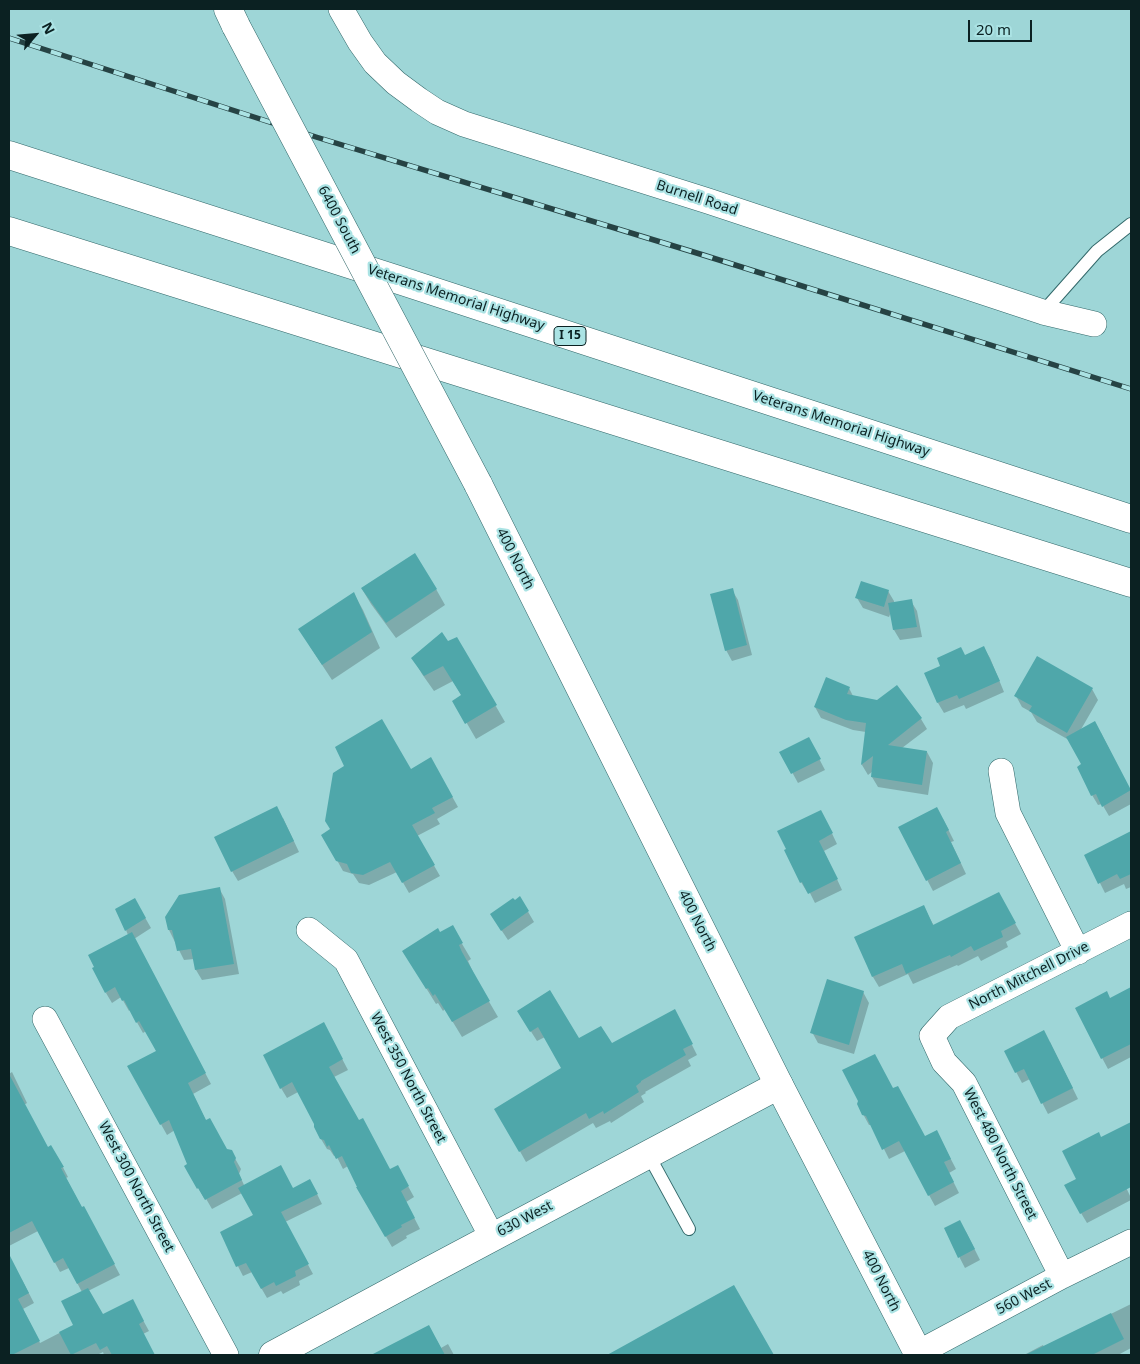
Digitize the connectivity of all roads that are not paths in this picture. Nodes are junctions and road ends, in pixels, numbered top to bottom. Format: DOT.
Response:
graph roads {
  1 [pos="341,9"];
  2 [pos="232,17"];
  3 [pos="9,155"];
  4 [pos="1131,224"];
  5 [pos="9,231"];
  6 [pos="1043,312"];
  7 [pos="1094,324"];
  8 [pos="478,484"];
  9 [pos="1131,519"];
  10 [pos="1131,583"];
  11 [pos="1001,771"];
  12 [pos="1131,924"];
  13 [pos="309,930"];
  14 [pos="1078,952"];
  15 [pos="45,1019"];
  16 [pos="932,1036"];
  17 [pos="779,1085"];
  18 [pos="648,1154"];
  19 [pos="689,1229"];
  20 [pos="492,1237"];
  21 [pos="1131,1242"];
  22 [pos="1062,1276"];
  23 [pos="919,1354"];
  24 [pos="226,1355"];
  25 [pos="273,1355"];
  1 -- 6 [label="street, Burnell Road"];
  2 -- 8 [label="main road, 6400 South, bridge"];
  3 -- 9 [label="main road, Veterans Memorial Highway / I 15"];
  4 -- 6 [label="lane"];
  5 -- 10 [label="main road"];
  6 -- 7 [label="street, Burnell Road"];
  8 -- 17 [label="main road, 400 North"];
  11 -- 14 [label="street"];
  12 -- 14 [label="street, North Mitchell Drive"];
  13 -- 20 [label="street, West 350 North Street"];
  14 -- 16 [label="street, North Mitchell Drive"];
  15 -- 24 [label="street, West 300 North Street"];
  16 -- 22 [label="street, West 480 North Street"];
  17 -- 18 [label="main road, 630 West"];
  17 -- 23 [label="main road, 400 North"];
  18 -- 19 [label="lane"];
  18 -- 20 [label="main road, 630 West"];
  20 -- 25 [label="main road, 630 West"];
  21 -- 22 [label="street, 560 West"];
  22 -- 23 [label="street, 560 West"];
}
